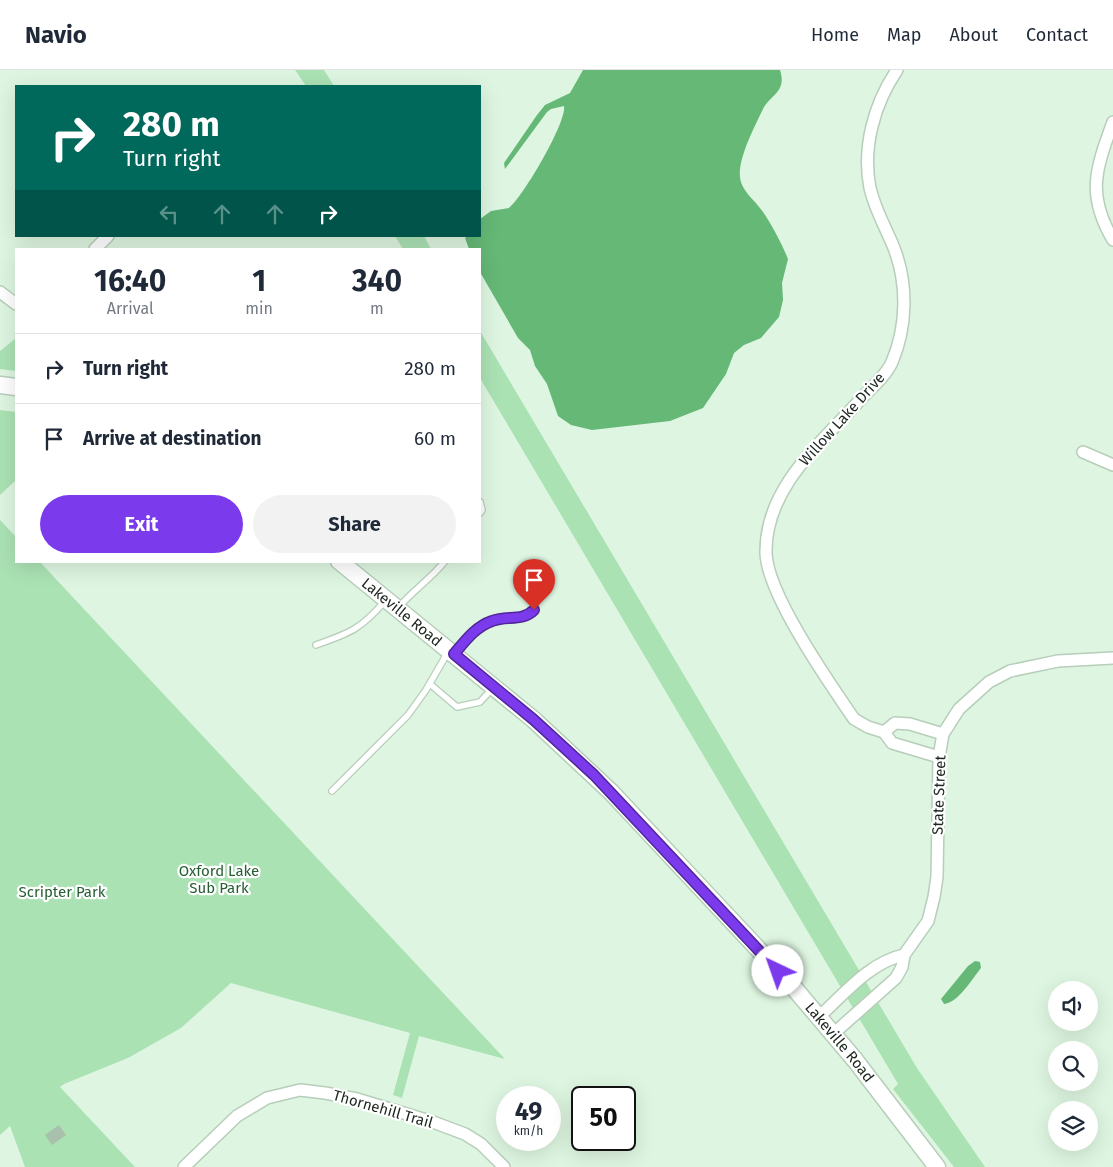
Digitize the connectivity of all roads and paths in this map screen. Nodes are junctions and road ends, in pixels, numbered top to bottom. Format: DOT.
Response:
graph roads {
  1 [pos="897,70"];
  2 [pos="1113,122"];
  3 [pos="107,237"];
  4 [pos="1113,240"];
  5 [pos="95,248"];
  6 [pos="0,292"];
  7 [pos="15,303"];
  8 [pos="0,385"];
  9 [pos="15,387"];
  10 [pos="1083,452"];
  11 [pos="1113,464"];
  12 [pos="341,563"];
  13 [pos="443,563"];
  14 [pos="523,579"];
  15 [pos="392,604"];
  16 [pos="316,644"];
  17 [pos="451,652"];
  18 [pos="1113,658"];
  19 [pos="430,684"];
  20 [pos="494,687"];
  21 [pos="884,732"];
  22 [pos="943,734"];
  23 [pos="939,757"];
  24 [pos="332,791"];
  25 [pos="904,955"];
  26 [pos="819,1017"];
  27 [pos="833,1034"];
  28 [pos="932,1165"];
  29 [pos="184,1167"];
  30 [pos="504,1167"];
  1 -- 21 [label="street, Willow Lake Drive"];
  2 -- 4 [label="street"];
  3 -- 5 [label="street"];
  6 -- 7 [label="street"];
  8 -- 9 [label="main road"];
  10 -- 11 [label="street"];
  12 -- 15 [label="main road, Lakeville Road"];
  13 -- 15 [label="lane"];
  14 -- 17 [label="lane"];
  15 -- 16 [label="lane"];
  15 -- 17 [label="main road, Lakeville Road"];
  17 -- 19 [label="lane"];
  17 -- 20 [label="main road, Lakeville Road"];
  18 -- 22 [label="street, State Street"];
  19 -- 20 [label="lane"];
  19 -- 24 [label="lane"];
  20 -- 26 [label="main road, Lakeville Road"];
  21 -- 22 [label="street"];
  21 -- 23 [label="street, Willow Lake Drive"];
  22 -- 23 [label="street, State Street"];
  23 -- 25 [label="street, State Street"];
  25 -- 26 [label="street"];
  25 -- 27 [label="street, State Street"];
  26 -- 27 [label="main road, Lakeville Road"];
  27 -- 28 [label="main road, Lakeville Road"];
  29 -- 30 [label="street, Thornehill Trail"];
}
